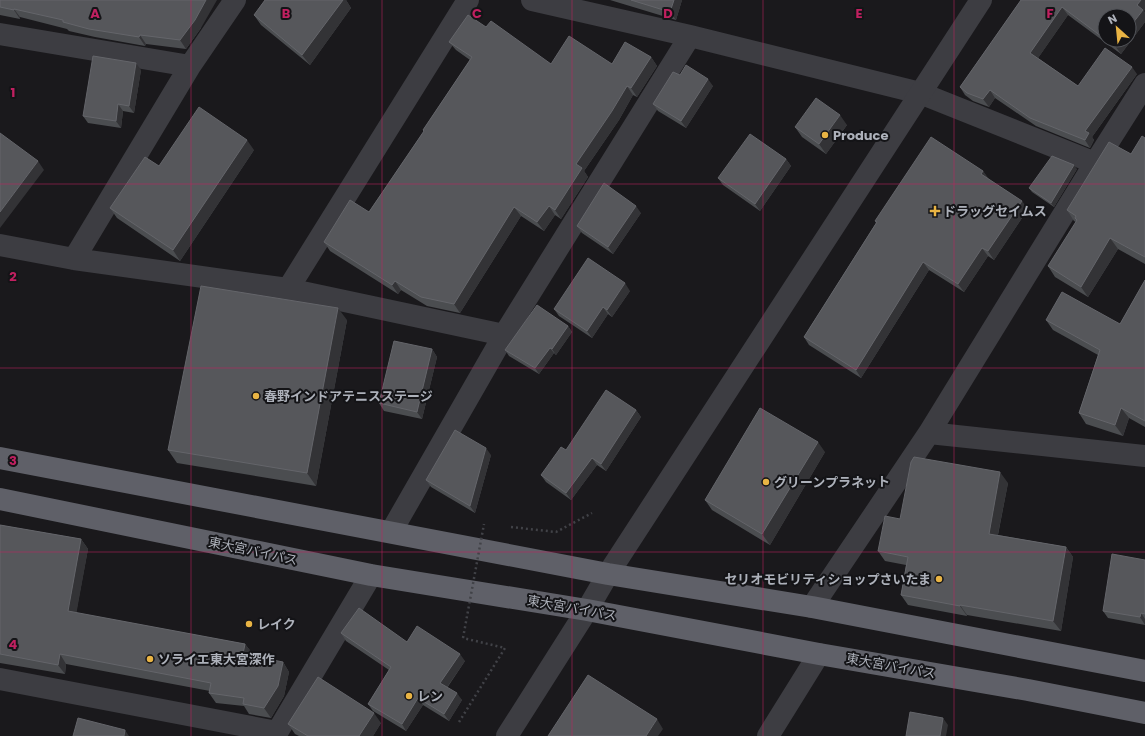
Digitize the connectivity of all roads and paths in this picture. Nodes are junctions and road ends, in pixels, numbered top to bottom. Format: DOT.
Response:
graph roads {
  1 [pos="235,0"];
  2 [pos="468,0"];
  3 [pos="532,0"];
  4 [pos="981,0"];
  5 [pos="0,34"];
  6 [pos="690,36"];
  7 [pos="190,66"];
  8 [pos="1145,84"];
  9 [pos="920,94"];
  10 [pos="1095,163"];
  11 [pos="0,245"];
  12 [pos="74,259"];
  13 [pos="288,289"];
  14 [pos="504,335"];
  15 [pos="929,432"];
  16 [pos="1145,456"];
  17 [pos="0,458"];
  18 [pos="0,499"];
  19 [pos="592,513"];
  20 [pos="484,524"];
  21 [pos="506,527"];
  22 [pos="390,532"];
  23 [pos="608,574"];
  24 [pos="371,575"];
  25 [pos="812,607"];
  26 [pos="587,610"];
  27 [pos="819,654"];
  28 [pos="1145,671"];
  29 [pos="0,679"];
  30 [pos="1145,713"];
  31 [pos="459,722"];
  32 [pos="276,734"];
  33 [pos="507,736"];
  34 [pos="768,736"];
  1 -- 7 [label="street"];
  2 -- 13 [label="street"];
  3 -- 6 [label="street"];
  4 -- 9 [label="street"];
  5 -- 7 [label="street"];
  6 -- 9 [label="street"];
  6 -- 14 [label="street"];
  7 -- 12 [label="street"];
  8 -- 10 [label="street"];
  9 -- 10 [label="street"];
  9 -- 23 [label="street"];
  10 -- 15 [label="street"];
  11 -- 12 [label="street"];
  12 -- 13 [label="street"];
  13 -- 14 [label="street"];
  14 -- 22 [label="street"];
  15 -- 16 [label="street"];
  15 -- 25 [label="street"];
  17 -- 22 [label="highway"];
  18 -- 24 [label="highway, 東大宮バイパス"];
  19 -- 21 [label="path"];
  20 -- 31 [label="path, bridge"];
  22 -- 23 [label="highway"];
  23 -- 25 [label="highway"];
  23 -- 26 [label="street"];
  24 -- 26 [label="highway, 東大宮バイパス"];
  24 -- 32 [label="street"];
  25 -- 28 [label="highway"];
  26 -- 27 [label="highway, 東大宮バイパス"];
  26 -- 33 [label="street"];
  27 -- 30 [label="highway, 東大宮バイパス"];
  27 -- 34 [label="street"];
  29 -- 32 [label="street"];
}
